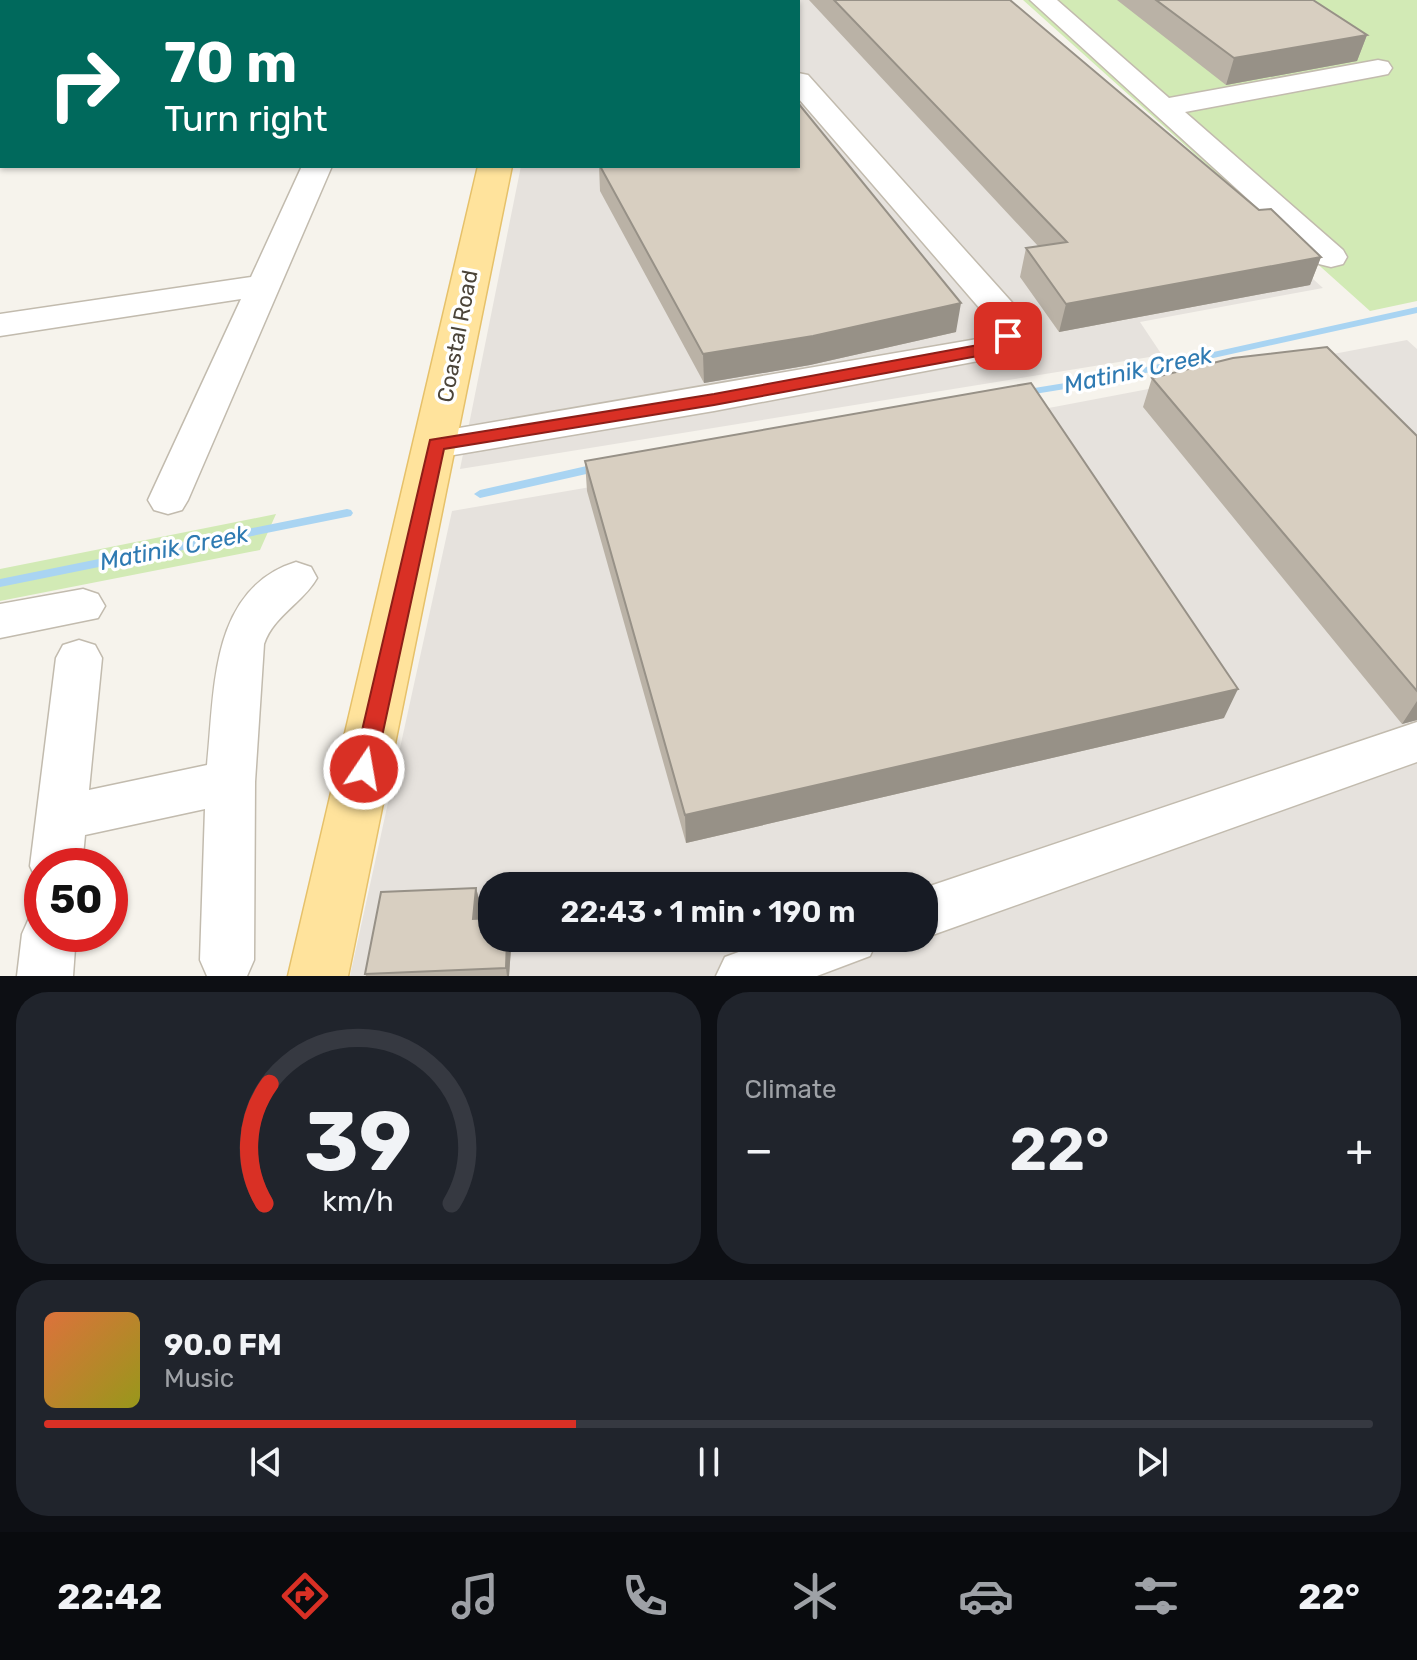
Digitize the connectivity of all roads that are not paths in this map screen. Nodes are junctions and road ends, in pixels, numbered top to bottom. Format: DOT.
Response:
graph roads {
  1 [pos="1042,0"];
  2 [pos="1378,68"];
  3 [pos="800,83"];
  4 [pos="1166,107"];
  5 [pos="316,168"];
  6 [pos="495,168"];
  7 [pos="1331,257"];
  8 [pos="264,285"];
  9 [pos="0,325"];
  10 [pos="436,445"];
  11 [pos="168,500"];
  12 [pos="296,578"];
  13 [pos="83,606"];
  14 [pos="0,621"];
  15 [pos="79,658"];
  16 [pos="1417,742"];
  17 [pos="230,782"];
  18 [pos="61,818"];
  19 [pos="58,848"];
  20 [pos="938,908"];
  21 [pos="47,952"];
  22 [pos="812,952"];
  23 [pos="227,960"];
  24 [pos="45,976"];
  25 [pos="318,976"];
  26 [pos="744,976"];
  1 -- 4 [label="lane"];
  2 -- 4 [label="lane"];
  3 -- 10 [label="lane"];
  4 -- 7 [label="lane"];
  5 -- 8 [label="lane"];
  6 -- 10 [label="main road, Coastal Road"];
  8 -- 9 [label="lane"];
  8 -- 11 [label="lane"];
  10 -- 25 [label="main road, Coastal Road"];
  12 -- 17 [label="lane"];
  13 -- 14 [label="lane"];
  15 -- 18 [label="lane"];
  16 -- 20 [label="lane"];
  17 -- 18 [label="lane"];
  17 -- 23 [label="lane"];
  18 -- 19 [label="lane"];
  21 -- 24 [label="lane"];
  22 -- 26 [label="lane"];
}
